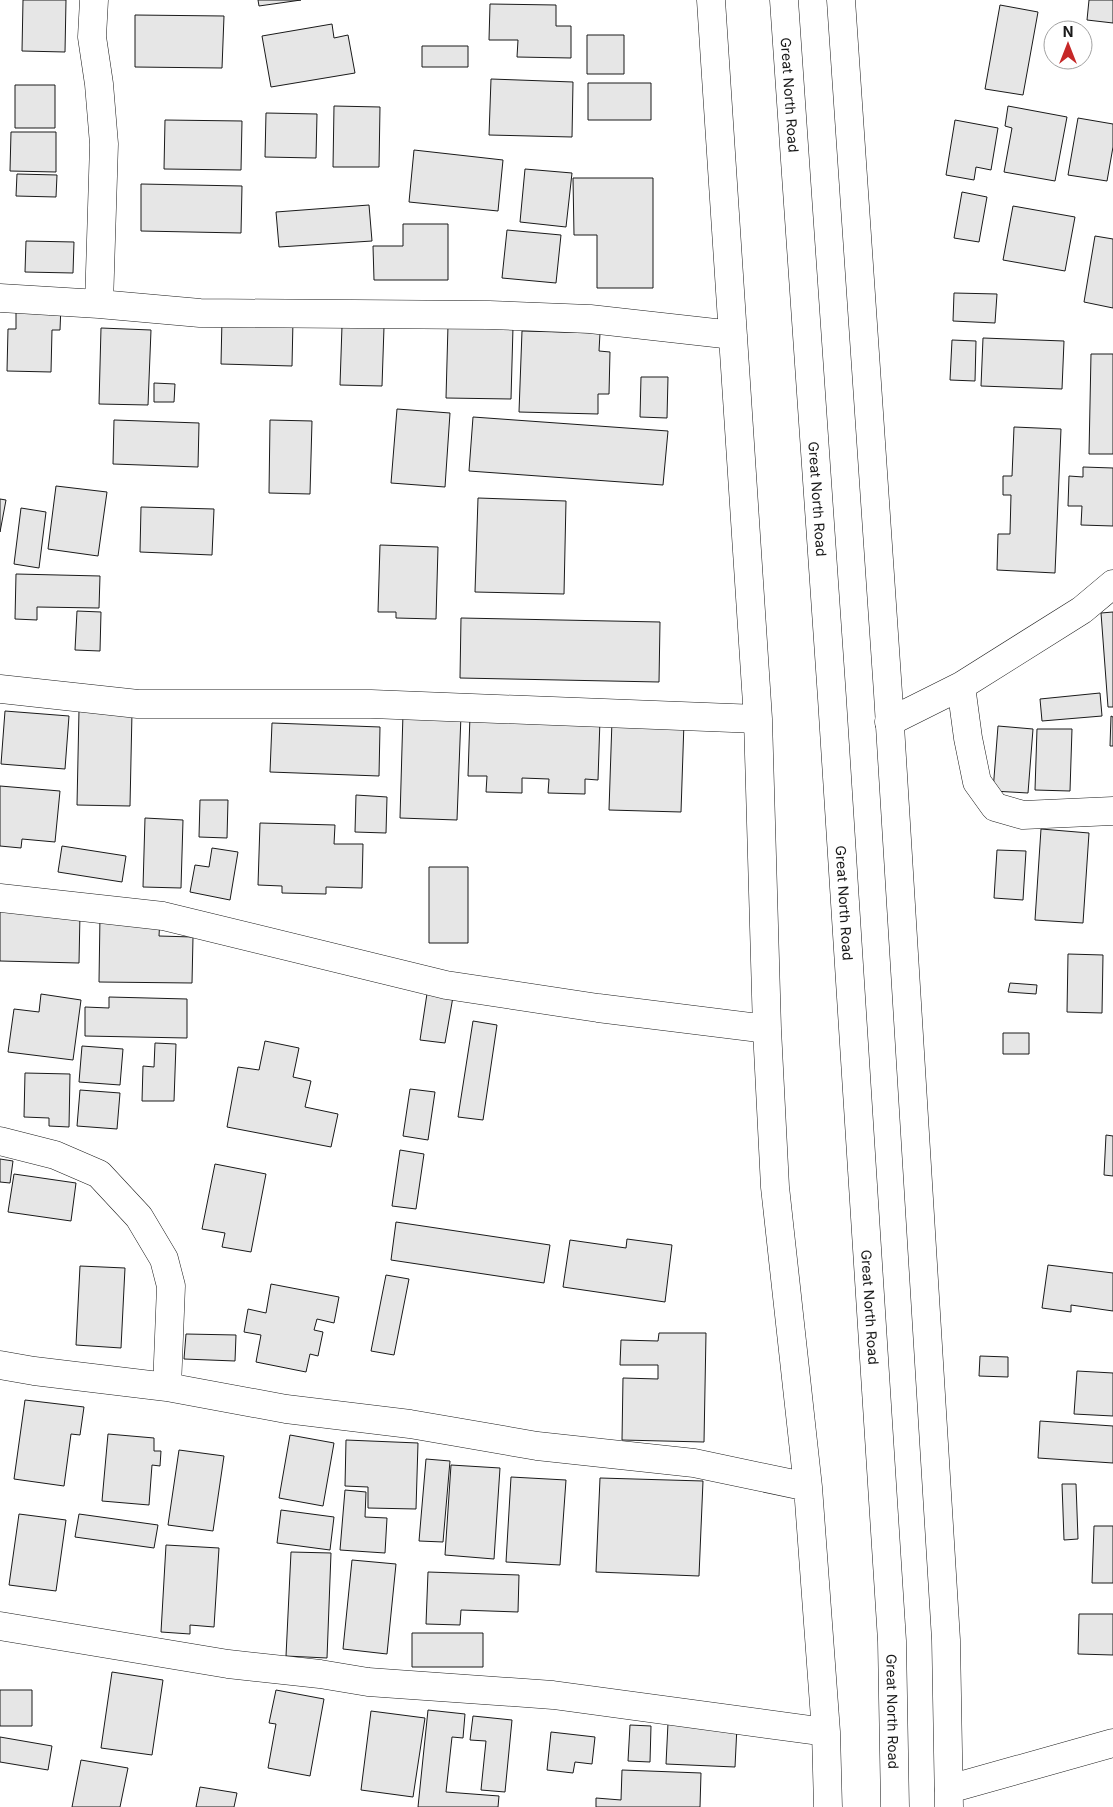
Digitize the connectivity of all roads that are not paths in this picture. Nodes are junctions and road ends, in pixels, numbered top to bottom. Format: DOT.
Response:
graph roads {
  1 [pos="94,0"];
  2 [pos="711,0"];
  3 [pos="784,0"];
  4 [pos="841,0"];
  5 [pos="0,298"];
  6 [pos="99,304"];
  7 [pos="733,335"];
  8 [pos="1113,584"];
  9 [pos="1113,604"];
  10 [pos="1082,610"];
  11 [pos="961,686"];
  12 [pos="0,689"];
  13 [pos="758,719"];
  14 [pos="889,722"];
  15 [pos="1113,811"];
  16 [pos="0,898"];
  17 [pos="767,1029"];
  18 [pos="0,1141"];
  19 [pos="0,1365"];
  20 [pos="167,1387"];
  21 [pos="808,1487"];
  22 [pos="0,1626"];
  23 [pos="826,1732"];
  24 [pos="1113,1743"];
  25 [pos="949,1798"];
  26 [pos="828,1807"];
  27 [pos="895,1807"];
  1 -- 6 [label="street"];
  2 -- 7 [label="street"];
  3 -- 27 [label="street, Great North Road"];
  4 -- 14 [label="street"];
  5 -- 6 [label="street"];
  6 -- 7 [label="street"];
  7 -- 13 [label="street"];
  8 -- 10 [label="street"];
  9 -- 10 [label="street"];
  10 -- 11 [label="street"];
  11 -- 14 [label="street"];
  11 -- 15 [label="street"];
  12 -- 13 [label="street"];
  13 -- 17 [label="street"];
  14 -- 25 [label="street"];
  16 -- 17 [label="street"];
  17 -- 21 [label="street"];
  18 -- 20 [label="street"];
  19 -- 20 [label="street"];
  20 -- 21 [label="street"];
  21 -- 23 [label="street"];
  22 -- 23 [label="street"];
  23 -- 26 [label="street"];
  24 -- 25 [label="street"];
}
